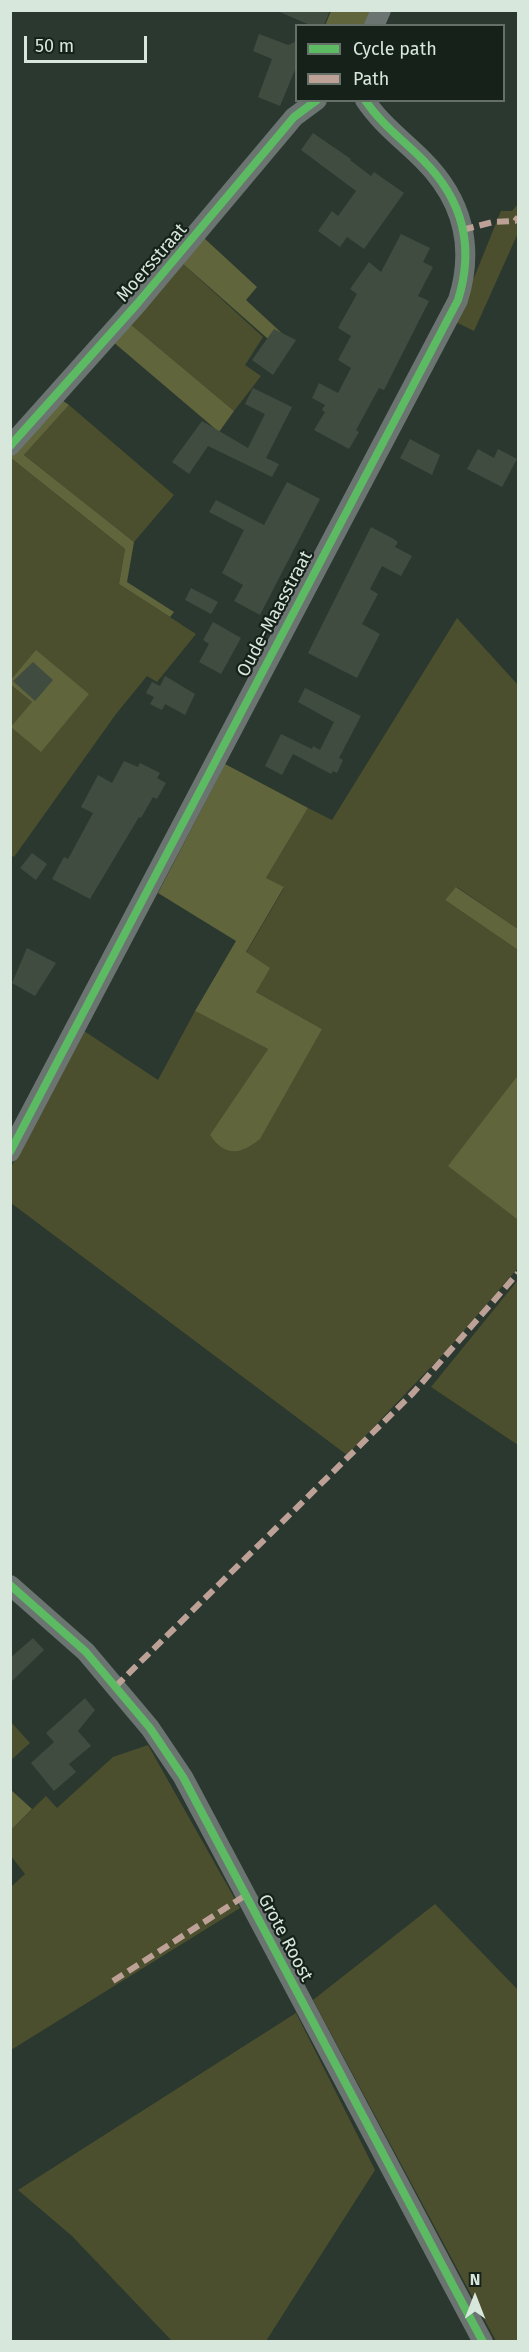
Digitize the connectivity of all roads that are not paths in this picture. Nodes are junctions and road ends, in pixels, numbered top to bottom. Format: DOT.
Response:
graph roads {
  1 [pos="381,10"];
  2 [pos="375,24"];
  3 [pos="314,102"];
  4 [pos="366,102"];
  5 [pos="10,446"];
  6 [pos="10,1152"];
  7 [pos="10,1585"];
  8 [pos="483,2342"];
  1 -- 2 [label="street"];
  3 -- 5 [label="street, Moersstraat"];
  4 -- 6 [label="street, Oude-Maasstraat"];
  7 -- 8 [label="street, Grote Roost"];
}
